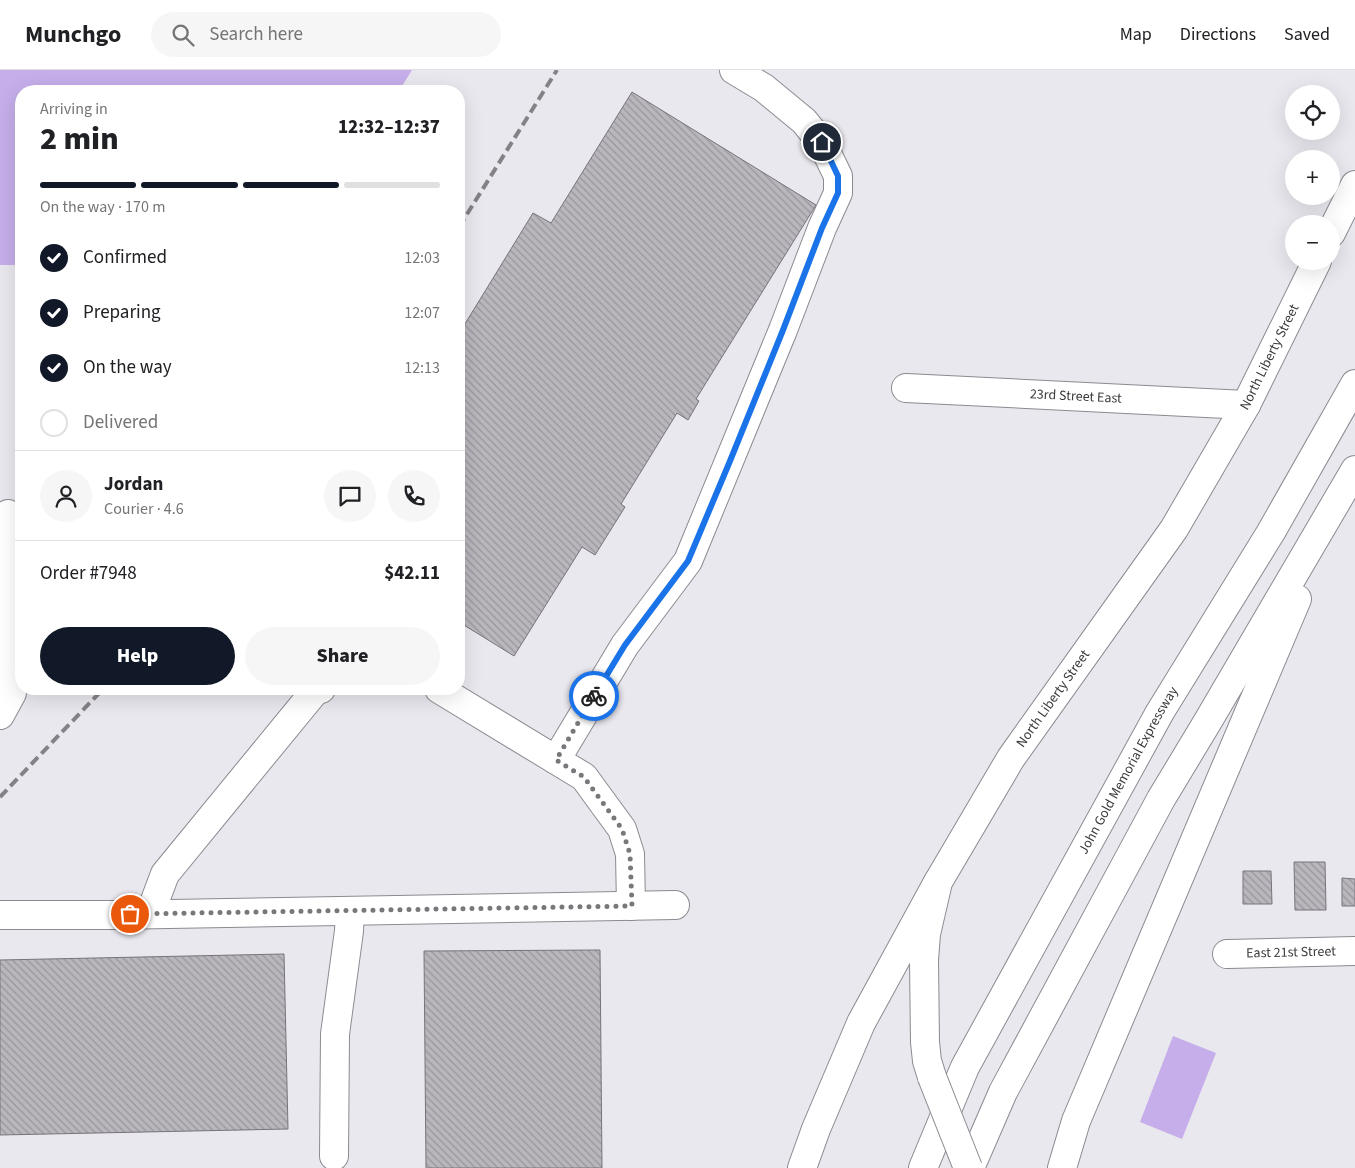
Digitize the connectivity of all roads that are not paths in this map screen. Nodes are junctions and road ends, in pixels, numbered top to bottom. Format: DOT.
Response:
graph roads {
  1 [pos="734,70"];
  2 [pos="1355,185"];
  3 [pos="1340,215"];
  4 [pos="1313,270"];
  5 [pos="1355,384"];
  6 [pos="906,388"];
  7 [pos="1246,405"];
  8 [pos="1355,470"];
  9 [pos="1340,496"];
  10 [pos="8,514"];
  11 [pos="312,695"];
  12 [pos="449,695"];
  13 [pos="0,715"];
  14 [pos="556,760"];
  15 [pos="938,882"];
  16 [pos="675,905"];
  17 [pos="632,906"];
  18 [pos="350,911"];
  19 [pos="150,914"];
  20 [pos="0,915"];
  21 [pos="1355,952"];
  22 [pos="1227,954"];
  23 [pos="334,1156"];
  24 [pos="802,1168"];
  25 [pos="922,1168"];
  26 [pos="969,1168"];
  27 [pos="1062,1168"];
  1 -- 14 [label="main road"];
  2 -- 3 [label="main road"];
  4 -- 7 [label="main road, North Liberty Street"];
  5 -- 25 [label="main road, John Gold Memorial Expressway"];
  6 -- 7 [label="main road, 23rd Street East"];
  7 -- 15 [label="main road, North Liberty Street"];
  8 -- 9 [label="main road"];
  9 -- 26 [label="main road"];
  9 -- 27 [label="main road"];
  10 -- 13 [label="main road"];
  11 -- 19 [label="main road"];
  12 -- 14 [label="main road"];
  14 -- 17 [label="main road"];
  15 -- 24 [label="main road"];
  15 -- 26 [label="main road, North Liberty Street, bridge"];
  16 -- 17 [label="main road"];
  17 -- 18 [label="main road"];
  18 -- 19 [label="main road"];
  18 -- 23 [label="main road"];
  19 -- 20 [label="main road"];
  21 -- 22 [label="main road, East 21st Street"];
}
